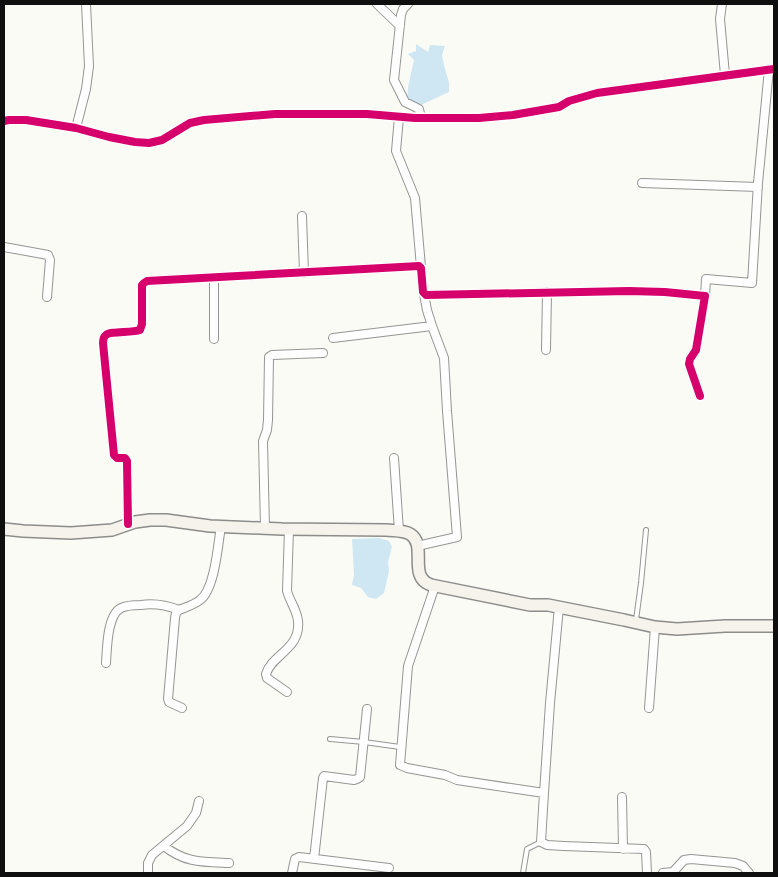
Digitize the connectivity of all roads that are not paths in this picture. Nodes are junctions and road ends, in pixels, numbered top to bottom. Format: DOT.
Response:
graph roads {
  1 [pos="86,4"];
  2 [pos="377,4"];
  3 [pos="408,4"];
  4 [pos="722,4"];
  5 [pos="400,26"];
  6 [pos="772,69"];
  7 [pos="725,75"];
  8 [pos="399,117"];
  9 [pos="4,118"];
  10 [pos="421,118"];
  11 [pos="76,128"];
  12 [pos="642,183"];
  13 [pos="758,187"];
  14 [pos="302,216"];
  15 [pos="4,247"];
  16 [pos="420,267"];
  17 [pos="304,273"];
  18 [pos="214,277"];
  19 [pos="547,292"];
  20 [pos="424,294"];
  21 [pos="705,296"];
  22 [pos="47,297"];
  23 [pos="432,326"];
  24 [pos="333,338"];
  25 [pos="214,339"];
  26 [pos="546,350"];
  27 [pos="323,353"];
  28 [pos="700,396"];
  29 [pos="394,458"];
  30 [pos="128,524"];
  31 [pos="221,526"];
  32 [pos="265,528"];
  33 [pos="4,529"];
  34 [pos="289,529"];
  35 [pos="646,530"];
  36 [pos="399,531"];
  37 [pos="417,546"];
  38 [pos="435,586"];
  39 [pos="559,607"];
  40 [pos="179,610"];
  41 [pos="635,622"];
  42 [pos="774,626"];
  43 [pos="655,627"];
  44 [pos="106,663"];
  45 [pos="287,692"];
  46 [pos="182,708"];
  47 [pos="648,708"];
  48 [pos="367,709"];
  49 [pos="330,738"];
  50 [pos="364,742"];
  51 [pos="400,747"];
  52 [pos="544,793"];
  53 [pos="622,797"];
  54 [pos="199,801"];
  55 [pos="541,842"];
  56 [pos="164,846"];
  57 [pos="624,848"];
  58 [pos="314,859"];
  59 [pos="229,863"];
  60 [pos="389,868"];
  61 [pos="148,873"];
  62 [pos="292,873"];
  63 [pos="523,873"];
  64 [pos="647,873"];
  65 [pos="664,873"];
  66 [pos="749,873"];
  1 -- 11 [label="street"];
  2 -- 5 [label="street"];
  3 -- 5 [label="street"];
  4 -- 7 [label="street"];
  5 -- 10 [label="street"];
  6 -- 7 [label="street"];
  6 -- 13 [label="street"];
  7 -- 10 [label="street"];
  8 -- 10 [label="street"];
  8 -- 11 [label="street"];
  8 -- 16 [label="street"];
  9 -- 11 [label="street"];
  12 -- 13 [label="street"];
  13 -- 21 [label="street"];
  14 -- 17 [label="street"];
  15 -- 22 [label="street"];
  16 -- 17 [label="street"];
  16 -- 20 [label="street"];
  17 -- 18 [label="street"];
  18 -- 25 [label="street"];
  18 -- 30 [label="street"];
  19 -- 20 [label="street"];
  19 -- 21 [label="street"];
  19 -- 26 [label="street"];
  20 -- 23 [label="street"];
  21 -- 28 [label="street"];
  23 -- 24 [label="street"];
  23 -- 37 [label="street"];
  27 -- 32 [label="street"];
  29 -- 36 [label="street"];
  30 -- 31 [label="main road"];
  30 -- 33 [label="main road"];
  31 -- 32 [label="main road"];
  31 -- 40 [label="street"];
  32 -- 34 [label="main road"];
  34 -- 36 [label="main road"];
  34 -- 45 [label="street"];
  35 -- 41 [label="lane"];
  36 -- 37 [label="main road"];
  37 -- 38 [label="main road"];
  38 -- 39 [label="main road"];
  38 -- 51 [label="street"];
  39 -- 41 [label="main road"];
  39 -- 52 [label="street"];
  40 -- 44 [label="street"];
  40 -- 46 [label="street"];
  41 -- 43 [label="main road"];
  42 -- 43 [label="main road"];
  43 -- 47 [label="street"];
  48 -- 50 [label="street"];
  49 -- 50 [label="lane"];
  50 -- 51 [label="lane"];
  50 -- 58 [label="street"];
  51 -- 52 [label="street"];
  52 -- 55 [label="street"];
  53 -- 57 [label="street"];
  54 -- 56 [label="street"];
  55 -- 57 [label="street"];
  55 -- 63 [label="lane"];
  56 -- 59 [label="street"];
  56 -- 61 [label="street"];
  57 -- 64 [label="street"];
  58 -- 60 [label="street"];
  58 -- 62 [label="street"];
  65 -- 66 [label="street"];
}
